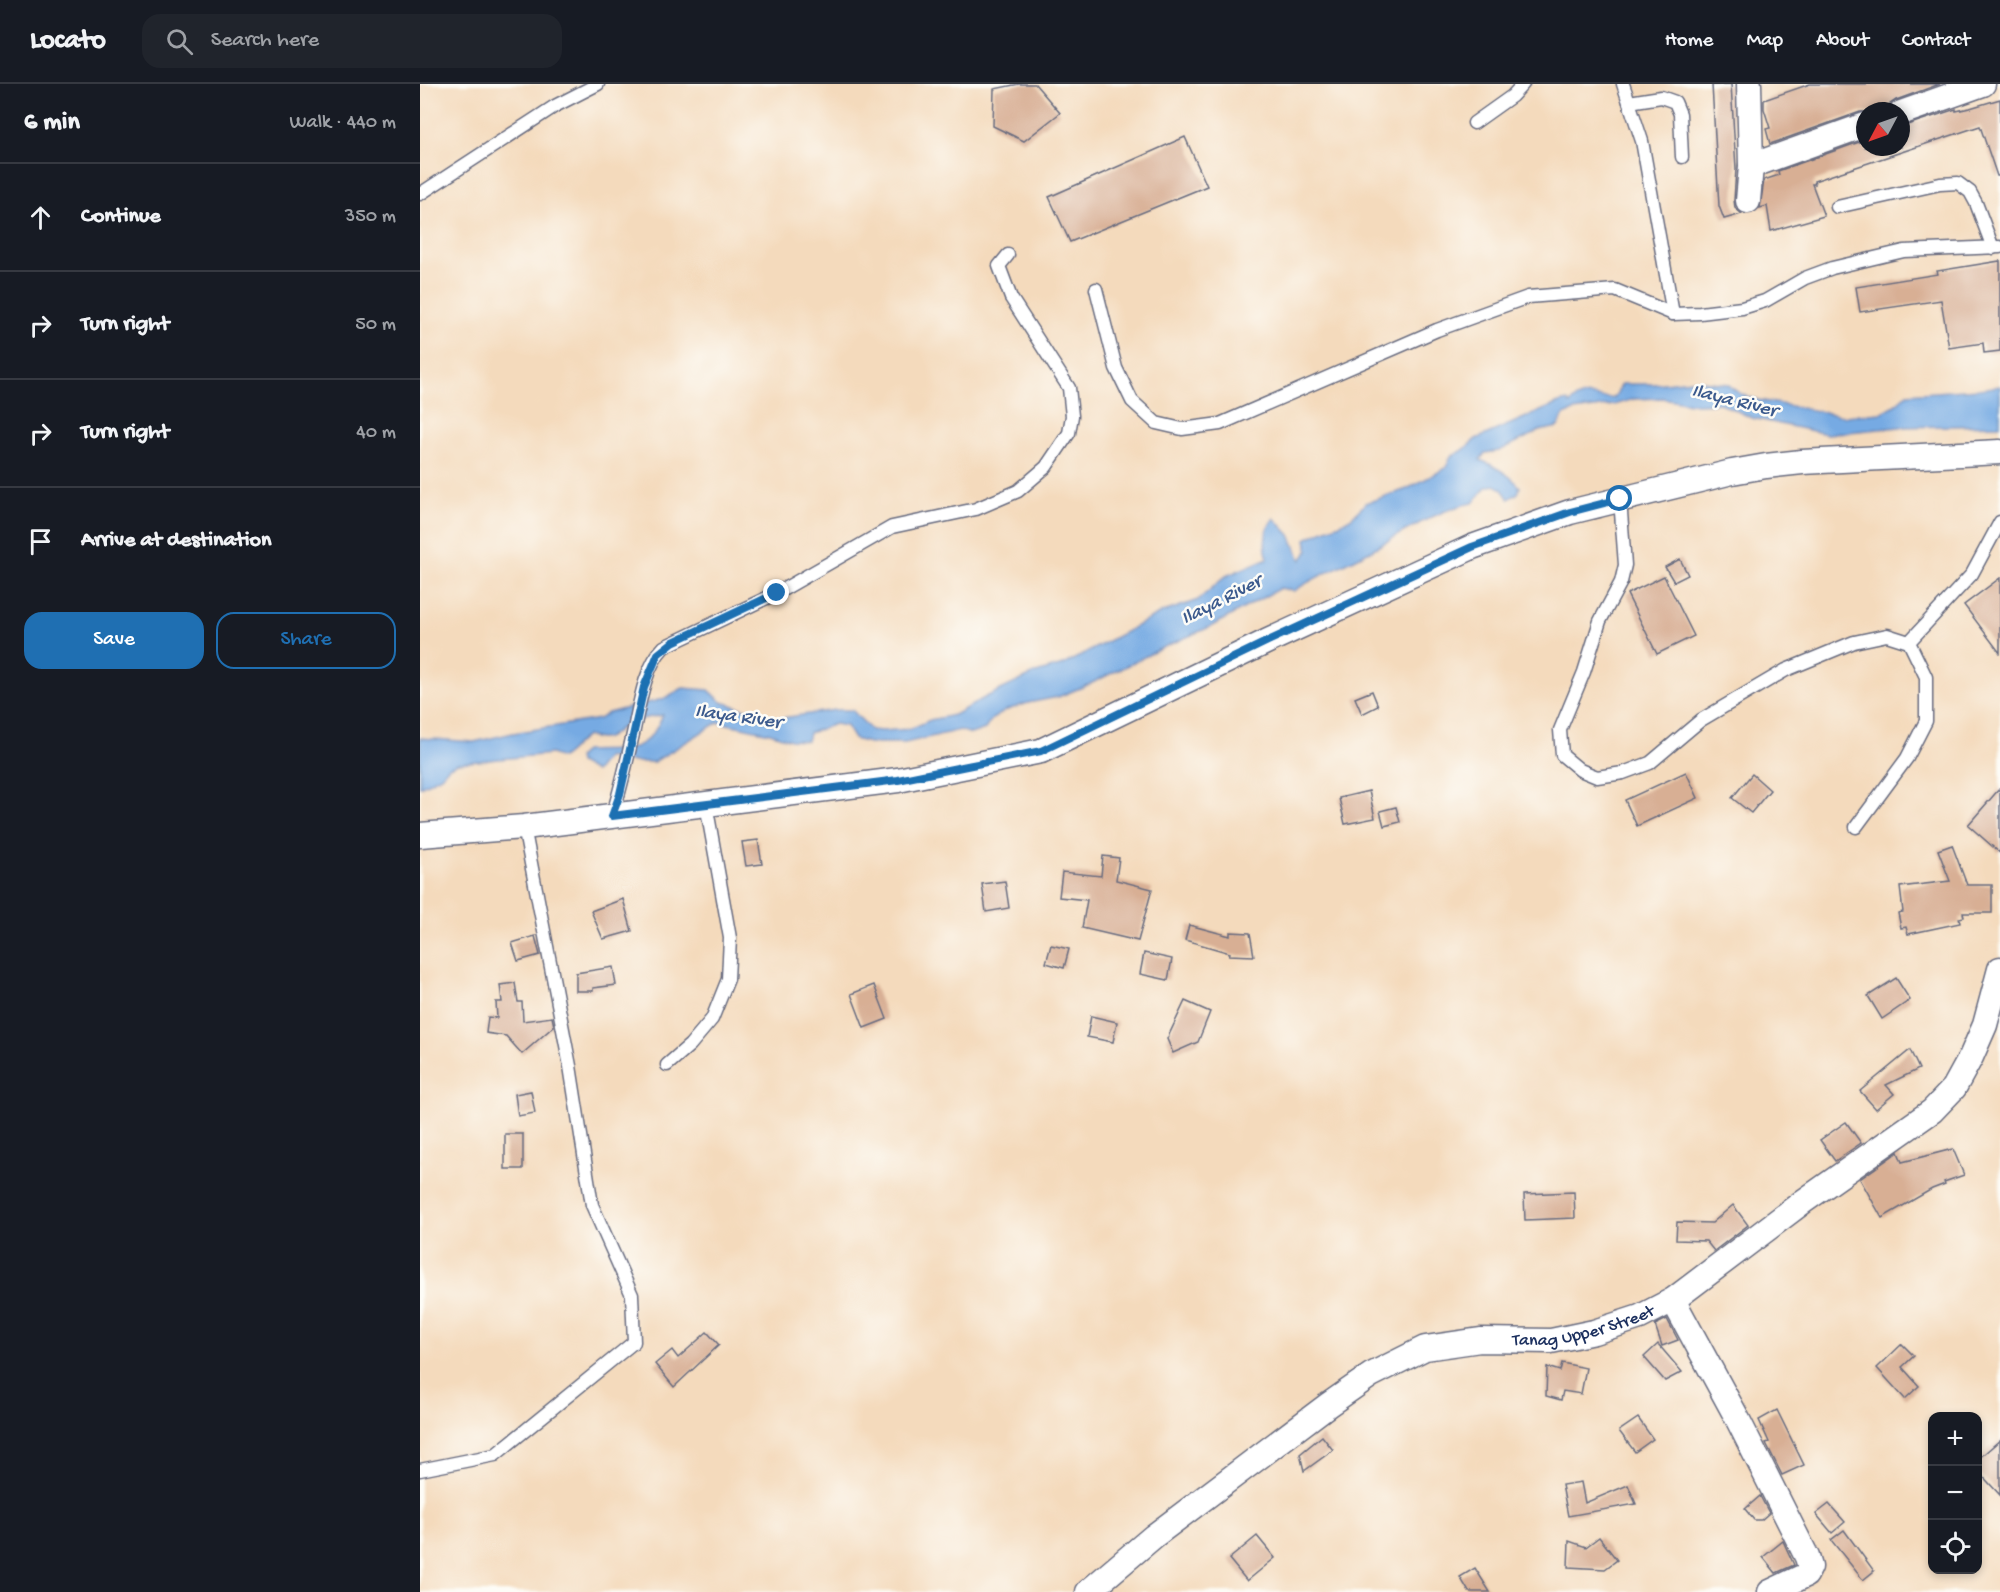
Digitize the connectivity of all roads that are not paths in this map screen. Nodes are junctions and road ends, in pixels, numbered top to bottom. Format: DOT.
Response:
graph roads {
  1 [pos="598,84"];
  2 [pos="1523,84"];
  3 [pos="1623,84"];
  4 [pos="1983,84"];
  5 [pos="1755,86"];
  6 [pos="1629,102"];
  7 [pos="1910,110"];
  8 [pos="1474,123"];
  9 [pos="1856,128"];
  10 [pos="1682,157"];
  11 [pos="1751,166"];
  12 [pos="420,194"];
  13 [pos="1748,201"];
  14 [pos="1838,207"];
  15 [pos="1996,247"];
  16 [pos="1008,255"];
  17 [pos="1096,290"];
  18 [pos="1673,314"];
  19 [pos="2000,453"];
  20 [pos="1620,499"];
  21 [pos="2000,522"];
  22 [pos="1909,642"];
  23 [pos="706,804"];
  24 [pos="612,816"];
  25 [pos="524,827"];
  26 [pos="1856,827"];
  27 [pos="420,835"];
  28 [pos="2000,969"];
  29 [pos="668,1065"];
  30 [pos="1673,1300"];
  31 [pos="420,1470"];
  32 [pos="1088,1592"];
  33 [pos="1770,1592"];
  1 -- 12 [label="lane"];
  2 -- 8 [label="lane"];
  3 -- 6 [label="lane"];
  4 -- 7 [label="street"];
  5 -- 11 [label="street"];
  6 -- 10 [label="lane"];
  6 -- 18 [label="lane"];
  9 -- 11 [label="street"];
  11 -- 13 [label="street"];
  14 -- 15 [label="lane"];
  15 -- 18 [label="lane"];
  16 -- 24 [label="lane"];
  17 -- 18 [label="lane"];
  19 -- 20 [label="street"];
  20 -- 22 [label="lane"];
  20 -- 23 [label="street"];
  21 -- 22 [label="lane"];
  22 -- 26 [label="lane"];
  23 -- 24 [label="street"];
  23 -- 29 [label="lane"];
  24 -- 25 [label="street"];
  25 -- 27 [label="street"];
  25 -- 31 [label="lane"];
  28 -- 30 [label="street, Tanag Upper Street"];
  30 -- 32 [label="street, Tanag Upper Street"];
  30 -- 33 [label="street"];
}
